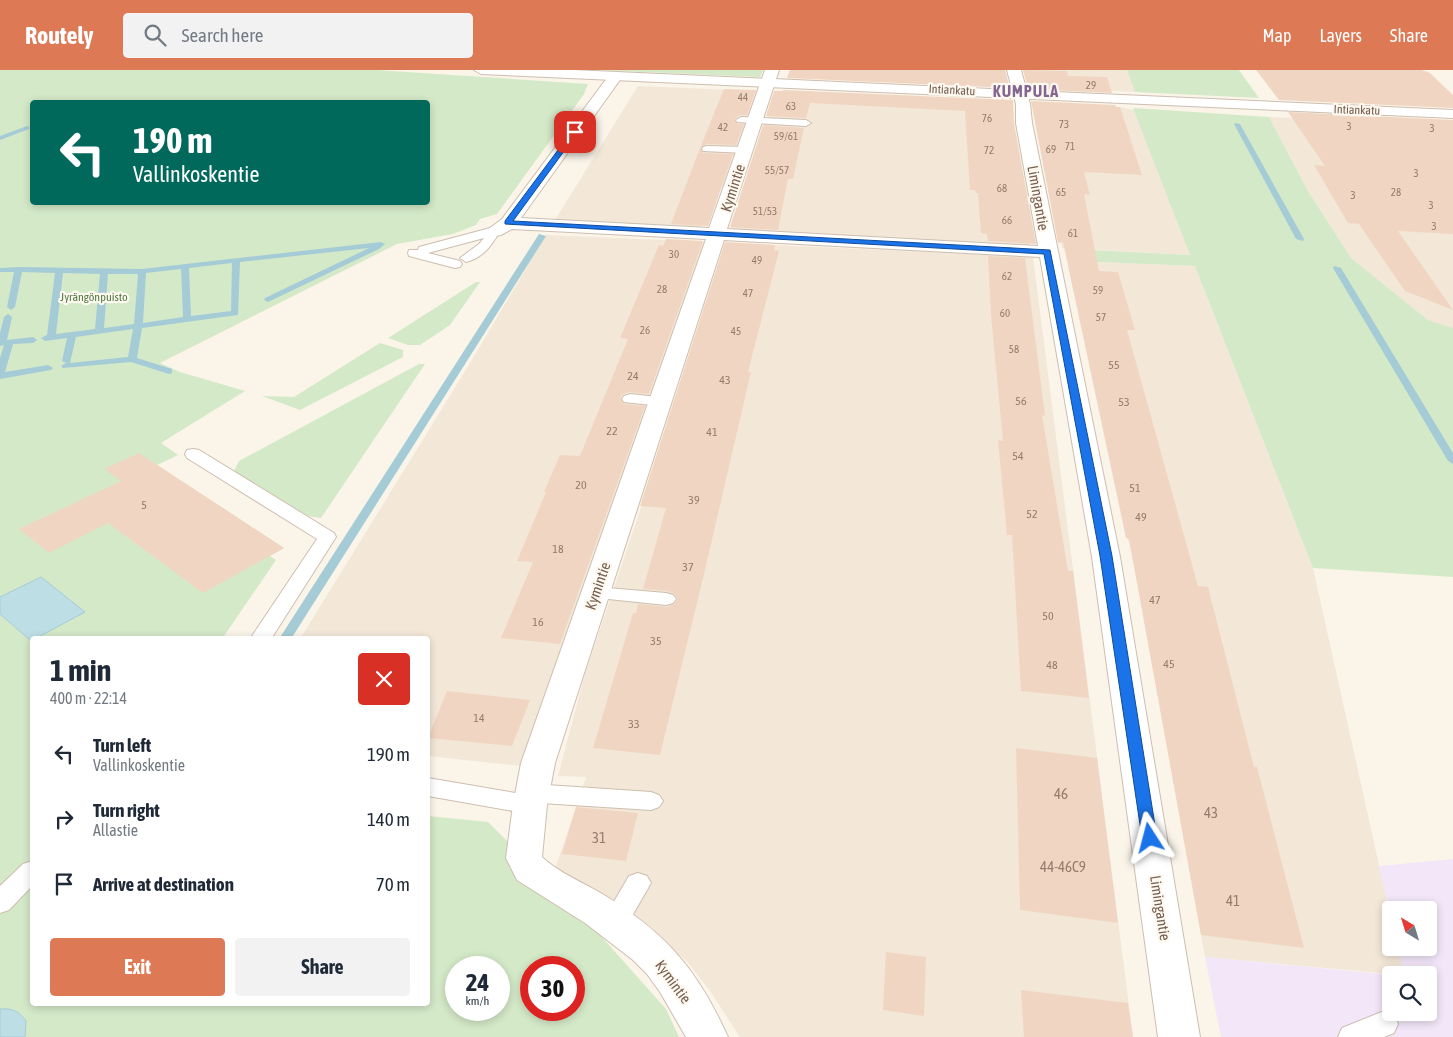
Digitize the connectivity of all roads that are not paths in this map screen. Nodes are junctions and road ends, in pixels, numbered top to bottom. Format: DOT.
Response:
graph roads {
  1 [pos="481,70"];
  2 [pos="1014,70"];
  3 [pos="770,76"];
  4 [pos="615,77"];
  5 [pos="1019,94"];
  6 [pos="1453,114"];
  7 [pos="748,120"];
  8 [pos="806,123"];
  9 [pos="707,148"];
  10 [pos="745,150"];
  11 [pos="501,227"];
  12 [pos="718,234"];
  13 [pos="1048,252"];
  14 [pos="630,399"];
  15 [pos="661,401"];
  16 [pos="193,454"];
  17 [pos="596,593"];
  18 [pos="666,599"];
  19 [pos="262,636"];
  20 [pos="430,787"];
  21 [pos="531,799"];
  22 [pos="651,801"];
  23 [pos="30,874"];
  24 [pos="638,883"];
  25 [pos="0,902"];
  26 [pos="615,922"];
  27 [pos="1384,1024"];
  28 [pos="707,1037"];
  29 [pos="1179,1037"];
  30 [pos="1352,1037"];
  1 -- 4 [label="street, Intiankatu"];
  2 -- 5 [label="street, Limingantie"];
  3 -- 4 [label="street, Intiankatu"];
  3 -- 5 [label="street, Intiankatu"];
  3 -- 7 [label="street, Kymintie"];
  4 -- 11 [label="street"];
  5 -- 6 [label="street, Intiankatu"];
  5 -- 13 [label="street, Limingantie"];
  7 -- 8 [label="lane"];
  7 -- 10 [label="street, Kymintie"];
  9 -- 10 [label="lane"];
  10 -- 12 [label="street, Kymintie"];
  11 -- 11 [label="lane"];
  11 -- 12 [label="street"];
  12 -- 13 [label="street"];
  12 -- 15 [label="street, Kymintie"];
  13 -- 29 [label="street, Limingantie"];
  14 -- 15 [label="lane"];
  15 -- 17 [label="street, Kymintie"];
  16 -- 19 [label="lane"];
  17 -- 18 [label="lane"];
  17 -- 21 [label="street, Kymintie"];
  20 -- 21 [label="lane"];
  21 -- 22 [label="lane"];
  21 -- 26 [label="street, Kymintie"];
  23 -- 25 [label="lane"];
  24 -- 26 [label="lane"];
  26 -- 28 [label="street, Kymintie"];
  27 -- 30 [label="lane"];
}
